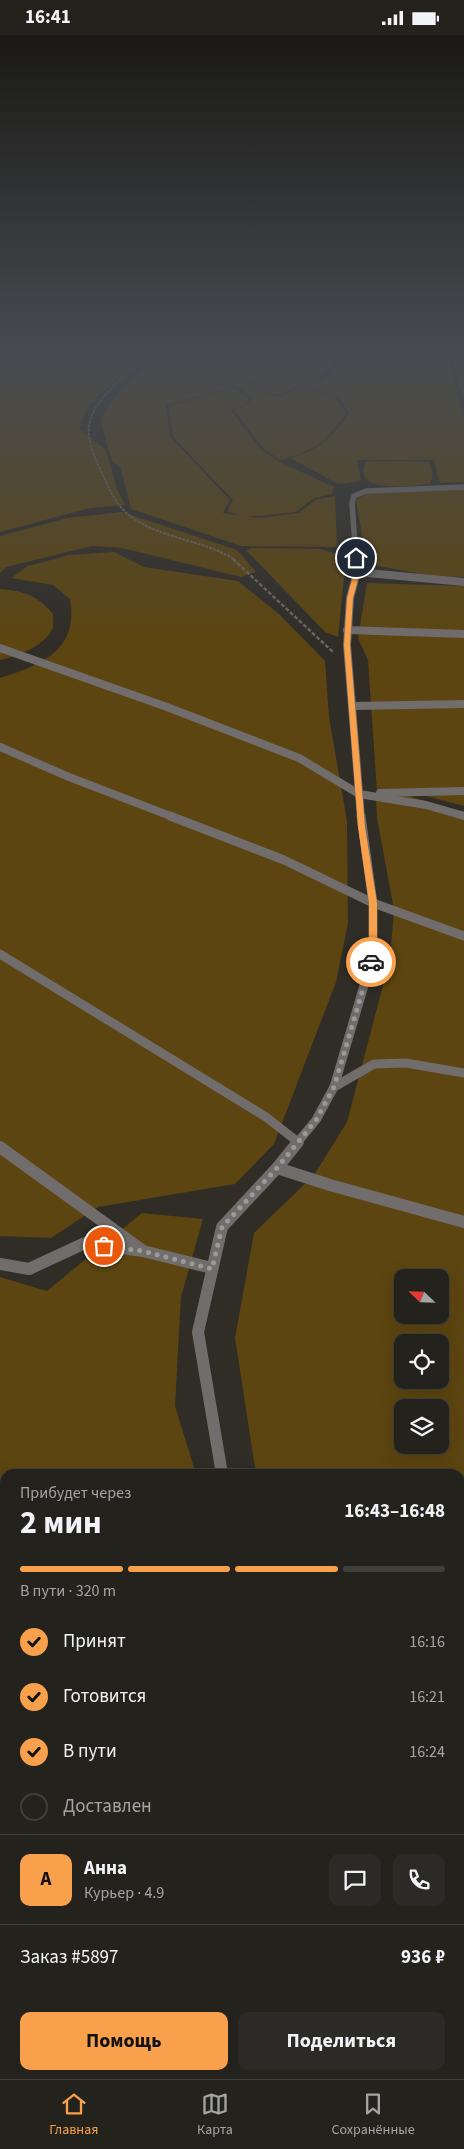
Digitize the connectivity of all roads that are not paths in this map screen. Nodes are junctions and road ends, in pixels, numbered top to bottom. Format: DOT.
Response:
graph roads {
  1 [pos="464,487"];
  2 [pos="357,572"];
  3 [pos="464,582"];
  4 [pos="347,630"];
  5 [pos="464,634"];
  6 [pos="0,648"];
  7 [pos="464,704"];
  8 [pos="352,706"];
  9 [pos="0,747"];
  10 [pos="464,791"];
  11 [pos="359,794"];
  12 [pos="464,816"];
  13 [pos="373,903"];
  14 [pos="464,936"];
  15 [pos="0,954"];
  16 [pos="464,1073"];
  17 [pos="334,1087"];
  18 [pos="298,1142"];
  19 [pos="0,1147"];
  20 [pos="277,1168"];
  21 [pos="464,1222"];
  22 [pos="143,1251"];
  23 [pos="0,1264"];
  24 [pos="212,1269"];
  25 [pos="221,1469"];
  1 -- 2 [label="street"];
  2 -- 3 [label="street"];
  2 -- 4 [label="street"];
  4 -- 5 [label="street"];
  4 -- 8 [label="street"];
  6 -- 11 [label="street"];
  7 -- 8 [label="street"];
  8 -- 11 [label="street"];
  9 -- 13 [label="street"];
  10 -- 11 [label="street"];
  11 -- 12 [label="street"];
  11 -- 13 [label="street"];
  13 -- 14 [label="street"];
  13 -- 17 [label="street"];
  15 -- 18 [label="street"];
  16 -- 17 [label="street"];
  17 -- 18 [label="street"];
  18 -- 20 [label="street"];
  19 -- 22 [label="street"];
  20 -- 21 [label="street"];
  20 -- 24 [label="street"];
  22 -- 23 [label="street"];
  22 -- 24 [label="street"];
  24 -- 25 [label="street"];
}
